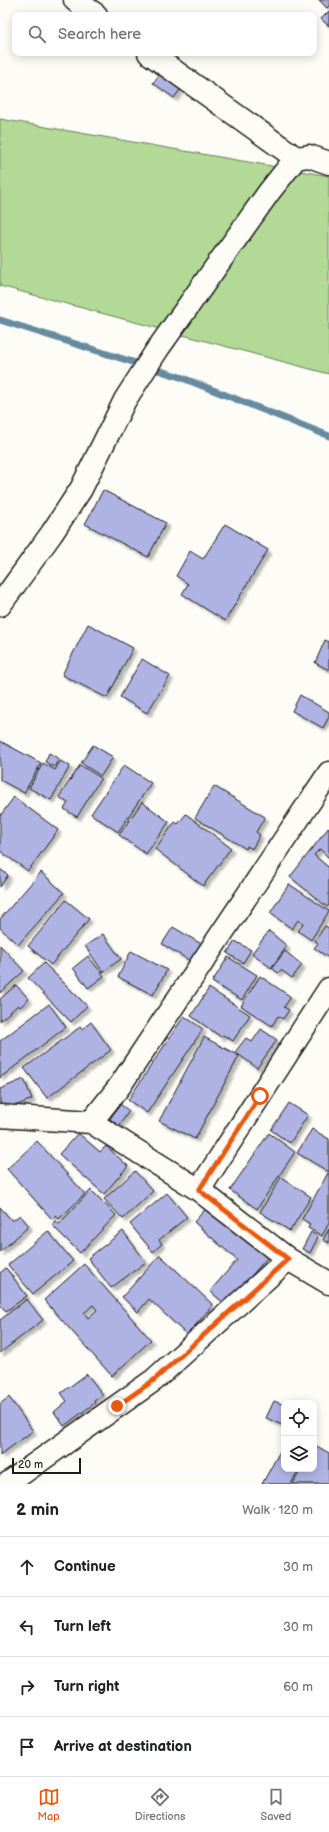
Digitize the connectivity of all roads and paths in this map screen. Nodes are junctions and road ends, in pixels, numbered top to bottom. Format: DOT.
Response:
graph roads {
  1 [pos="75,0"];
  2 [pos="92,12"];
  3 [pos="153,56"];
  4 [pos="296,158"];
  5 [pos="329,163"];
  6 [pos="0,605"];
  7 [pos="329,773"];
  8 [pos="329,990"];
  9 [pos="0,1116"];
  10 [pos="91,1122"];
  11 [pos="199,1190"];
  12 [pos="288,1259"];
  13 [pos="329,1283"];
  14 [pos="7,1484"];
  1 -- 2 [label="street"];
  3 -- 4 [label="street"];
  4 -- 5 [label="street"];
  4 -- 6 [label="street"];
  7 -- 10 [label="street"];
  8 -- 11 [label="street"];
  9 -- 10 [label="street"];
  10 -- 11 [label="street"];
  11 -- 12 [label="street"];
  12 -- 13 [label="street"];
  12 -- 14 [label="street"];
}
